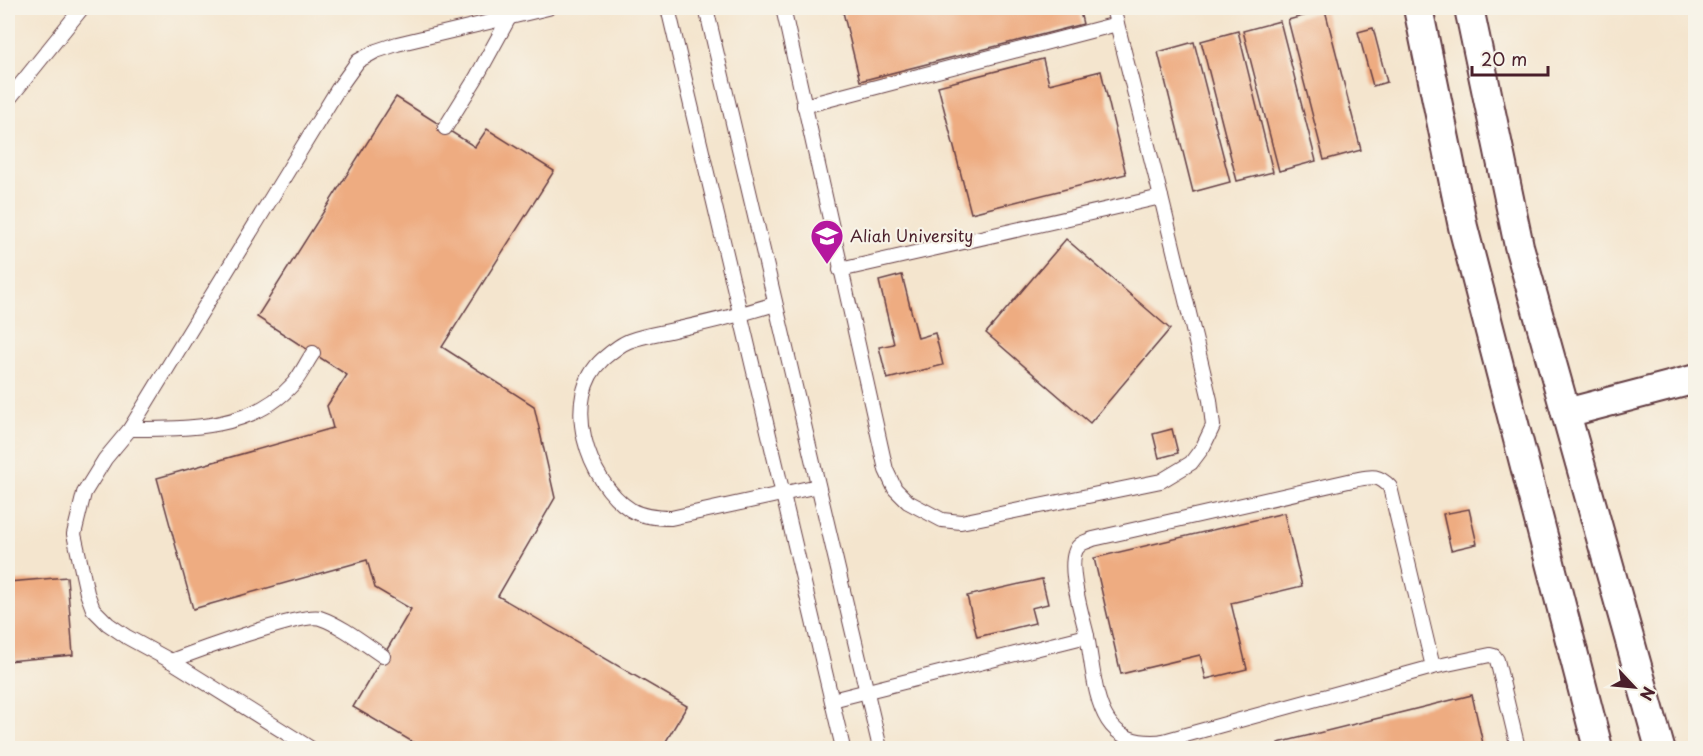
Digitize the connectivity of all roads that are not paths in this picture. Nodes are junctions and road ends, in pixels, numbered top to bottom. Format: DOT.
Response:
graph roads {
  1 [pos="82,8"];
  2 [pos="548,8"];
  3 [pos="668,8"];
  4 [pos="706,8"];
  5 [pos="783,8"];
  6 [pos="1113,8"];
  7 [pos="1418,8"];
  8 [pos="1469,8"];
  9 [pos="510,16"];
  10 [pos="1117,24"];
  11 [pos="8,100"];
  12 [pos="804,106"];
  13 [pos="445,128"];
  14 [pos="1161,196"];
  15 [pos="840,270"];
  16 [pos="775,304"];
  17 [pos="740,314"];
  18 [pos="313,353"];
  19 [pos="1695,379"];
  20 [pos="1566,413"];
  21 [pos="130,429"];
  22 [pos="818,486"];
  23 [pos="783,494"];
  24 [pos="1087,636"];
  25 [pos="383,656"];
  26 [pos="171,661"];
  27 [pos="1433,667"];
  28 [pos="866,690"];
  29 [pos="832,700"];
  30 [pos="1165,745"];
  31 [pos="310,748"];
  32 [pos="843,748"];
  33 [pos="880,748"];
  34 [pos="1518,748"];
  35 [pos="1598,748"];
  36 [pos="1660,748"];
  1 -- 11 [label="lane"];
  2 -- 9 [label="lane"];
  3 -- 17 [label="lane"];
  4 -- 16 [label="lane"];
  5 -- 12 [label="lane"];
  6 -- 10 [label="lane"];
  7 -- 35 [label="street"];
  8 -- 20 [label="street"];
  9 -- 13 [label="lane"];
  9 -- 21 [label="lane"];
  10 -- 12 [label="lane"];
  10 -- 14 [label="lane"];
  12 -- 15 [label="lane"];
  14 -- 15 [label="lane"];
  14 -- 15 [label="lane"];
  16 -- 17 [label="lane"];
  16 -- 22 [label="lane"];
  17 -- 23 [label="lane"];
  17 -- 23 [label="lane"];
  18 -- 21 [label="lane"];
  19 -- 20 [label="street"];
  20 -- 36 [label="street"];
  21 -- 26 [label="lane"];
  22 -- 23 [label="lane"];
  22 -- 28 [label="lane"];
  23 -- 29 [label="lane"];
  24 -- 27 [label="lane"];
  24 -- 28 [label="lane"];
  24 -- 30 [label="lane"];
  25 -- 26 [label="lane"];
  26 -- 31 [label="lane"];
  27 -- 30 [label="lane"];
  27 -- 34 [label="lane"];
  28 -- 29 [label="lane"];
  28 -- 33 [label="lane"];
  29 -- 32 [label="lane"];
}
